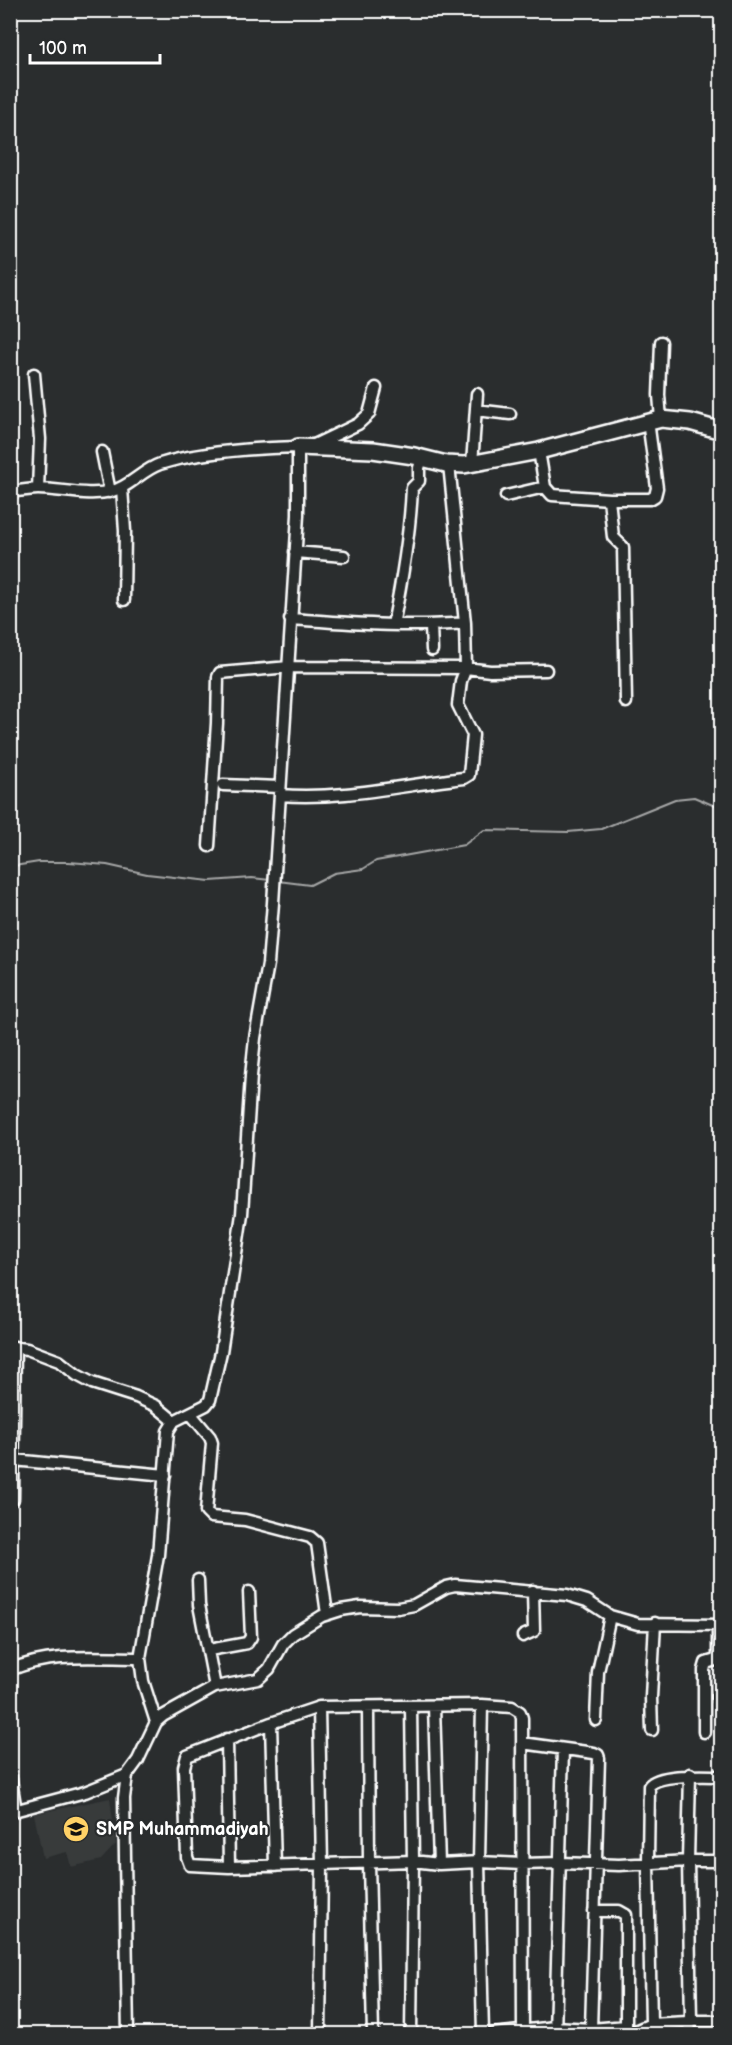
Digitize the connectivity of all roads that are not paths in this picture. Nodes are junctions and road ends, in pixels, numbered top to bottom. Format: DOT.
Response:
graph roads {
  1 [pos="661,342"];
  2 [pos="34,374"];
  3 [pos="376,388"];
  4 [pos="477,394"];
  5 [pos="476,410"];
  6 [pos="510,414"];
  7 [pos="654,420"];
  8 [pos="722,431"];
  9 [pos="305,446"];
  10 [pos="539,451"];
  11 [pos="102,452"];
  12 [pos="422,458"];
  13 [pos="449,464"];
  14 [pos="472,464"];
  15 [pos="545,487"];
  16 [pos="122,488"];
  17 [pos="38,489"];
  18 [pos="109,489"];
  19 [pos="10,492"];
  20 [pos="506,496"];
  21 [pos="609,499"];
  22 [pos="295,552"];
  23 [pos="345,556"];
  24 [pos="124,600"];
  25 [pos="290,619"];
  26 [pos="465,623"];
  27 [pos="393,626"];
  28 [pos="431,626"];
  29 [pos="432,650"];
  30 [pos="289,667"];
  31 [pos="466,668"];
  32 [pos="546,670"];
  33 [pos="626,702"];
  34 [pos="223,785"];
  35 [pos="280,791"];
  36 [pos="210,846"];
  37 [pos="13,1347"];
  38 [pos="190,1413"];
  39 [pos="174,1421"];
  40 [pos="14,1460"];
  41 [pos="165,1475"];
  42 [pos="10,1502"];
  43 [pos="198,1580"];
  44 [pos="533,1591"];
  45 [pos="249,1592"];
  46 [pos="327,1614"];
  47 [pos="610,1616"];
  48 [pos="656,1623"];
  49 [pos="720,1625"];
  50 [pos="524,1636"];
  51 [pos="208,1650"];
  52 [pos="140,1658"];
  53 [pos="10,1670"];
  54 [pos="215,1687"];
  55 [pos="482,1705"];
  56 [pos="411,1706"];
  57 [pos="319,1707"];
  58 [pos="434,1707"];
  59 [pos="368,1708"];
  60 [pos="596,1720"];
  61 [pos="156,1722"];
  62 [pos="271,1723"];
  63 [pos="652,1730"];
  64 [pos="704,1732"];
  65 [pos="227,1740"];
  66 [pos="522,1743"];
  67 [pos="563,1749"];
  68 [pos="10,1774"];
  69 [pos="690,1774"];
  70 [pos="127,1775"];
  71 [pos="722,1776"];
  72 [pos="13,1812"];
  73 [pos="688,1860"];
  74 [pos="413,1861"];
  75 [pos="722,1861"];
  76 [pos="476,1862"];
  77 [pos="648,1862"];
  78 [pos="369,1863"];
  79 [pos="560,1863"];
  80 [pos="439,1864"];
  81 [pos="522,1864"];
  82 [pos="596,1864"];
  83 [pos="322,1865"];
  84 [pos="275,1866"];
  85 [pos="229,1867"];
  86 [pos="594,1911"];
  87 [pos="690,2021"];
  88 [pos="722,2021"];
  89 [pos="648,2026"];
  90 [pos="591,2029"];
  91 [pos="555,2031"];
  92 [pos="523,2032"];
  93 [pos="627,2032"];
  94 [pos="128,2034"];
  95 [pos="320,2034"];
  96 [pos="373,2034"];
  97 [pos="411,2034"];
  98 [pos="476,2034"];
  99 [pos="483,2034"];
  100 [pos="493,2034"];
  101 [pos="689,2034"];
  1 -- 7 [label="street"];
  2 -- 17 [label="street"];
  3 -- 9 [label="street"];
  4 -- 5 [label="street"];
  5 -- 6 [label="street"];
  5 -- 14 [label="street"];
  7 -- 8 [label="street"];
  7 -- 10 [label="street"];
  7 -- 21 [label="street"];
  9 -- 12 [label="street"];
  9 -- 16 [label="street"];
  9 -- 22 [label="street"];
  10 -- 14 [label="street"];
  10 -- 15 [label="street"];
  11 -- 18 [label="street"];
  12 -- 13 [label="street"];
  12 -- 27 [label="street"];
  13 -- 14 [label="street"];
  13 -- 26 [label="street"];
  15 -- 20 [label="street"];
  15 -- 21 [label="street"];
  16 -- 18 [label="street"];
  16 -- 24 [label="street"];
  17 -- 18 [label="street"];
  17 -- 19 [label="street"];
  21 -- 33 [label="street"];
  22 -- 23 [label="street"];
  22 -- 25 [label="street"];
  25 -- 27 [label="street"];
  25 -- 30 [label="street"];
  26 -- 28 [label="street"];
  26 -- 31 [label="street"];
  27 -- 28 [label="street"];
  28 -- 29 [label="street"];
  30 -- 31 [label="street"];
  30 -- 35 [label="street"];
  30 -- 36 [label="street"];
  31 -- 32 [label="street"];
  31 -- 35 [label="street"];
  34 -- 35 [label="street"];
  35 -- 38 [label="street"];
  37 -- 39 [label="street"];
  37 -- 40 [label="street"];
  38 -- 39 [label="street"];
  38 -- 46 [label="street"];
  39 -- 41 [label="street"];
  40 -- 41 [label="street"];
  40 -- 42 [label="street"];
  41 -- 52 [label="street"];
  43 -- 51 [label="street"];
  44 -- 46 [label="street"];
  44 -- 47 [label="street"];
  44 -- 50 [label="street"];
  45 -- 51 [label="street"];
  46 -- 54 [label="street"];
  47 -- 48 [label="street"];
  47 -- 60 [label="street"];
  48 -- 49 [label="street"];
  48 -- 63 [label="street"];
  49 -- 64 [label="street"];
  51 -- 54 [label="street"];
  52 -- 53 [label="street"];
  52 -- 61 [label="street"];
  54 -- 61 [label="street"];
  55 -- 58 [label="street"];
  55 -- 66 [label="street"];
  55 -- 76 [label="street"];
  56 -- 58 [label="street"];
  56 -- 59 [label="street"];
  56 -- 74 [label="street"];
  57 -- 59 [label="street"];
  57 -- 62 [label="street"];
  57 -- 83 [label="street"];
  58 -- 80 [label="street"];
  59 -- 78 [label="street"];
  61 -- 70 [label="street"];
  62 -- 65 [label="street"];
  62 -- 84 [label="street"];
  65 -- 85 [label="street"];
  65 -- 85 [label="street"];
  66 -- 67 [label="street"];
  66 -- 81 [label="street"];
  67 -- 79 [label="street"];
  67 -- 82 [label="street"];
  68 -- 72 [label="street"];
  69 -- 71 [label="street"];
  69 -- 73 [label="street"];
  69 -- 77 [label="street"];
  70 -- 72 [label="street"];
  70 -- 94 [label="street"];
  73 -- 75 [label="street"];
  73 -- 77 [label="street"];
  73 -- 87 [label="street"];
  74 -- 78 [label="street"];
  74 -- 80 [label="street"];
  74 -- 97 [label="street"];
  76 -- 80 [label="street"];
  76 -- 81 [label="street"];
  76 -- 98 [label="street"];
  76 -- 99 [label="street"];
  77 -- 82 [label="street"];
  77 -- 89 [label="street"];
  78 -- 83 [label="street"];
  78 -- 96 [label="street"];
  79 -- 81 [label="street"];
  79 -- 82 [label="street"];
  79 -- 91 [label="street"];
  81 -- 92 [label="street"];
  82 -- 86 [label="street"];
  83 -- 84 [label="street"];
  83 -- 95 [label="street"];
  84 -- 85 [label="street"];
  86 -- 90 [label="street"];
  86 -- 93 [label="street"];
  87 -- 88 [label="street"];
  87 -- 89 [label="street"];
  87 -- 101 [label="street"];
  89 -- 93 [label="street"];
  90 -- 91 [label="street"];
  90 -- 93 [label="street"];
  91 -- 92 [label="street"];
  92 -- 100 [label="street"];
}
